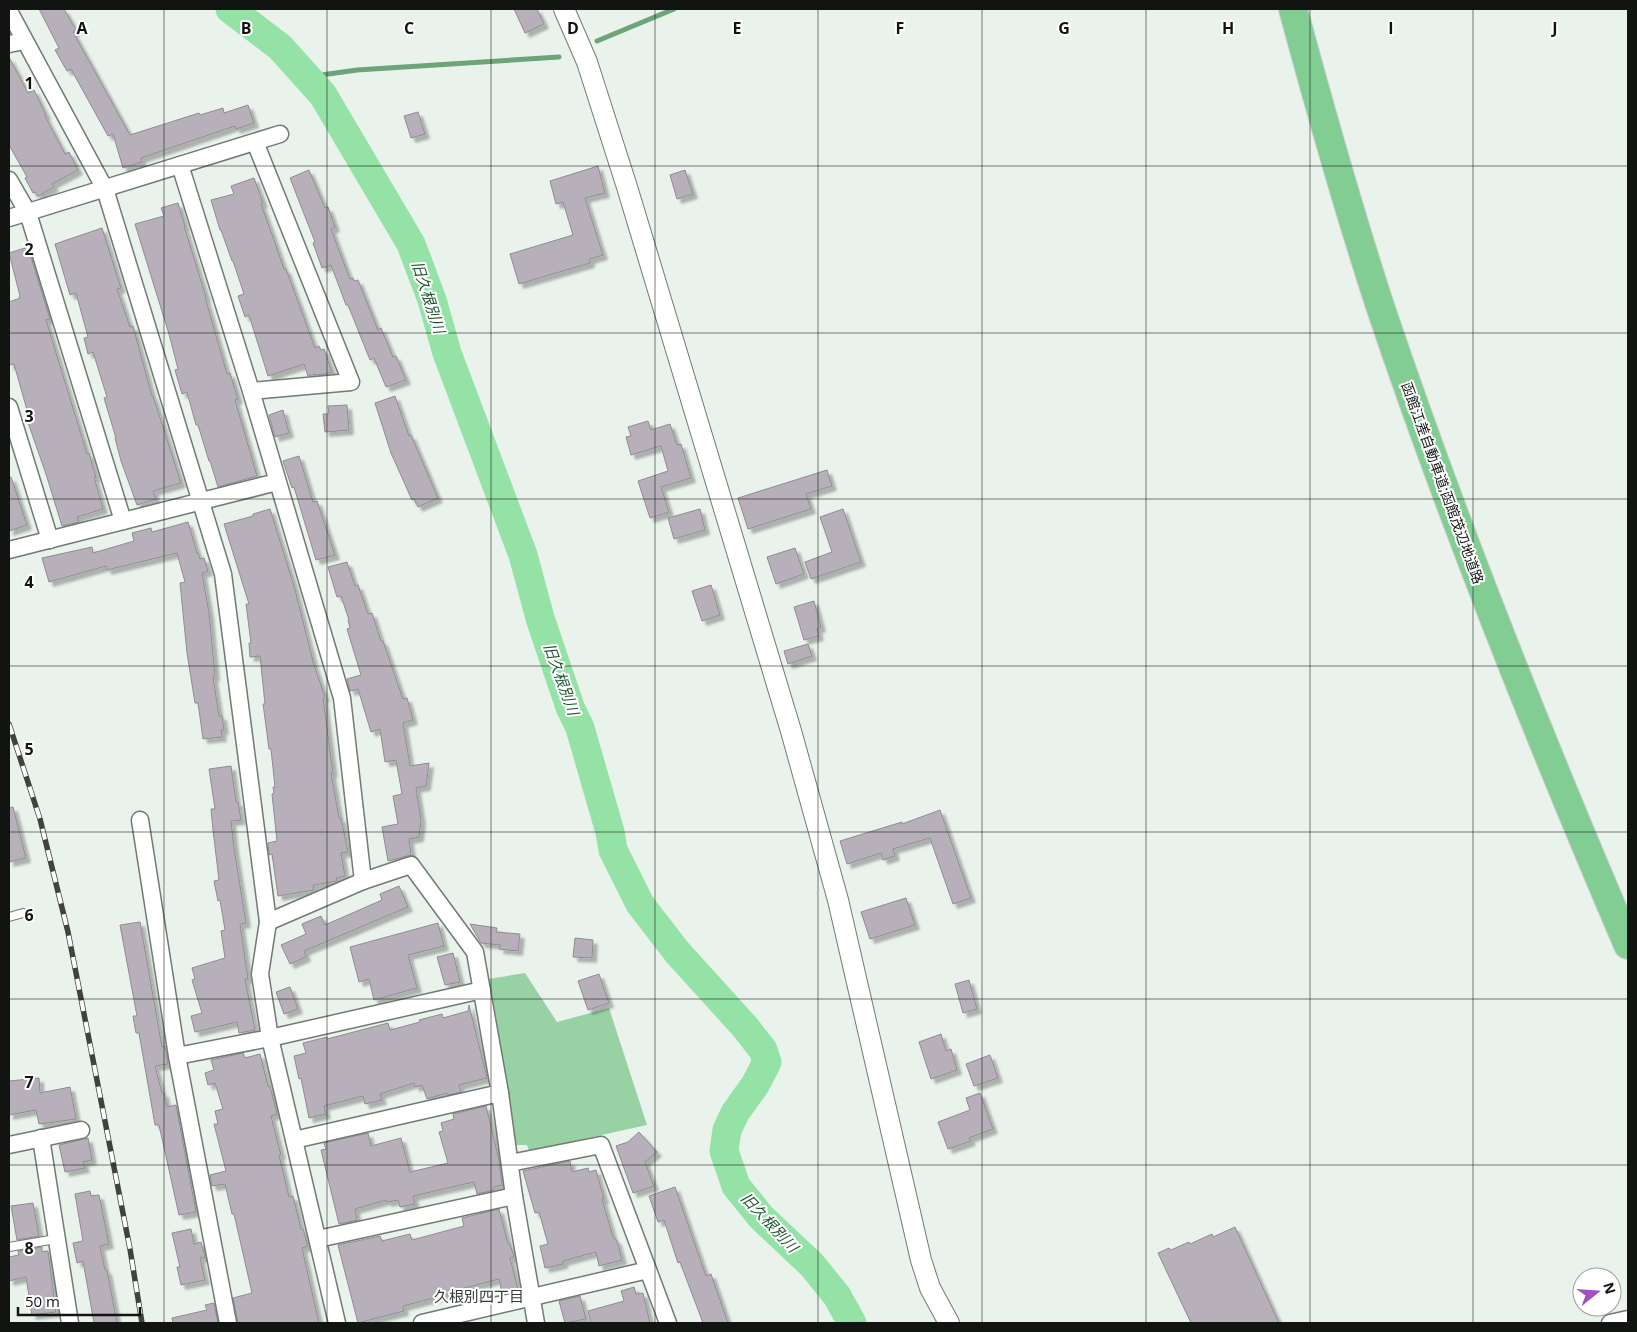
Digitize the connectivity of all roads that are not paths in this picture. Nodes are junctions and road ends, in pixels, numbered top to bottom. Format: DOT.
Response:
graph roads {
  1 [pos="564,9"];
  2 [pos="1293,9"];
  3 [pos="9,11"];
  4 [pos="16,42"];
  5 [pos="280,134"];
  6 [pos="255,142"];
  7 [pos="180,165"];
  8 [pos="9,180"];
  9 [pos="105,189"];
  10 [pos="28,212"];
  11 [pos="9,218"];
  12 [pos="251,391"];
  13 [pos="9,407"];
  14 [pos="277,482"];
  15 [pos="202,502"];
  16 [pos="123,521"];
  17 [pos="50,540"];
  18 [pos="9,550"];
  19 [pos="140,820"];
  20 [pos="363,880"];
  21 [pos="23,913"];
  22 [pos="9,917"];
  23 [pos="268,922"];
  24 [pos="1628,944"];
  25 [pos="482,990"];
  26 [pos="270,1038"];
  27 [pos="177,1056"];
  28 [pos="500,1093"];
  29 [pos="81,1130"];
  30 [pos="41,1138"];
  31 [pos="294,1140"];
  32 [pos="9,1145"];
  33 [pos="510,1163"];
  34 [pos="514,1196"];
  35 [pos="56,1239"];
  36 [pos="318,1239"];
  37 [pos="9,1247"];
  38 [pos="648,1270"];
  39 [pos="532,1298"];
  40 [pos="1628,1320"];
  41 [pos="70,1323"];
  42 [pos="228,1323"];
  43 [pos="337,1323"];
  44 [pos="422,1323"];
  45 [pos="536,1323"];
  46 [pos="668,1323"];
  47 [pos="949,1323"];
  48 [pos="1610,1323"];
  1 -- 47 [label="street"];
  2 -- 24 [label="highway, 函館江差自動車道;函館茂辺地道路"];
  3 -- 4 [label="street"];
  4 -- 9 [label="street"];
  5 -- 6 [label="street"];
  6 -- 7 [label="street"];
  6 -- 12 [label="street"];
  7 -- 9 [label="street"];
  7 -- 12 [label="street"];
  8 -- 10 [label="street"];
  9 -- 10 [label="street"];
  9 -- 15 [label="street"];
  10 -- 11 [label="street"];
  10 -- 16 [label="street"];
  12 -- 14 [label="street"];
  13 -- 17 [label="street"];
  14 -- 15 [label="street"];
  14 -- 20 [label="street"];
  15 -- 16 [label="street"];
  15 -- 23 [label="street"];
  16 -- 17 [label="street"];
  17 -- 18 [label="street"];
  19 -- 27 [label="street"];
  20 -- 23 [label="street"];
  20 -- 25 [label="street"];
  21 -- 22 [label="lane"];
  23 -- 26 [label="street"];
  25 -- 26 [label="street"];
  25 -- 28 [label="street"];
  26 -- 27 [label="street"];
  26 -- 31 [label="street"];
  27 -- 42 [label="street"];
  28 -- 31 [label="street"];
  28 -- 33 [label="street"];
  29 -- 30 [label="street"];
  30 -- 32 [label="street"];
  30 -- 35 [label="street"];
  31 -- 36 [label="street"];
  33 -- 34 [label="street"];
  33 -- 38 [label="street"];
  34 -- 36 [label="street"];
  34 -- 39 [label="street"];
  35 -- 37 [label="lane"];
  35 -- 41 [label="street"];
  36 -- 43 [label="street"];
  38 -- 39 [label="street"];
  38 -- 46 [label="street"];
  39 -- 44 [label="street"];
  39 -- 45 [label="street"];
  40 -- 48 [label="street"];
}
